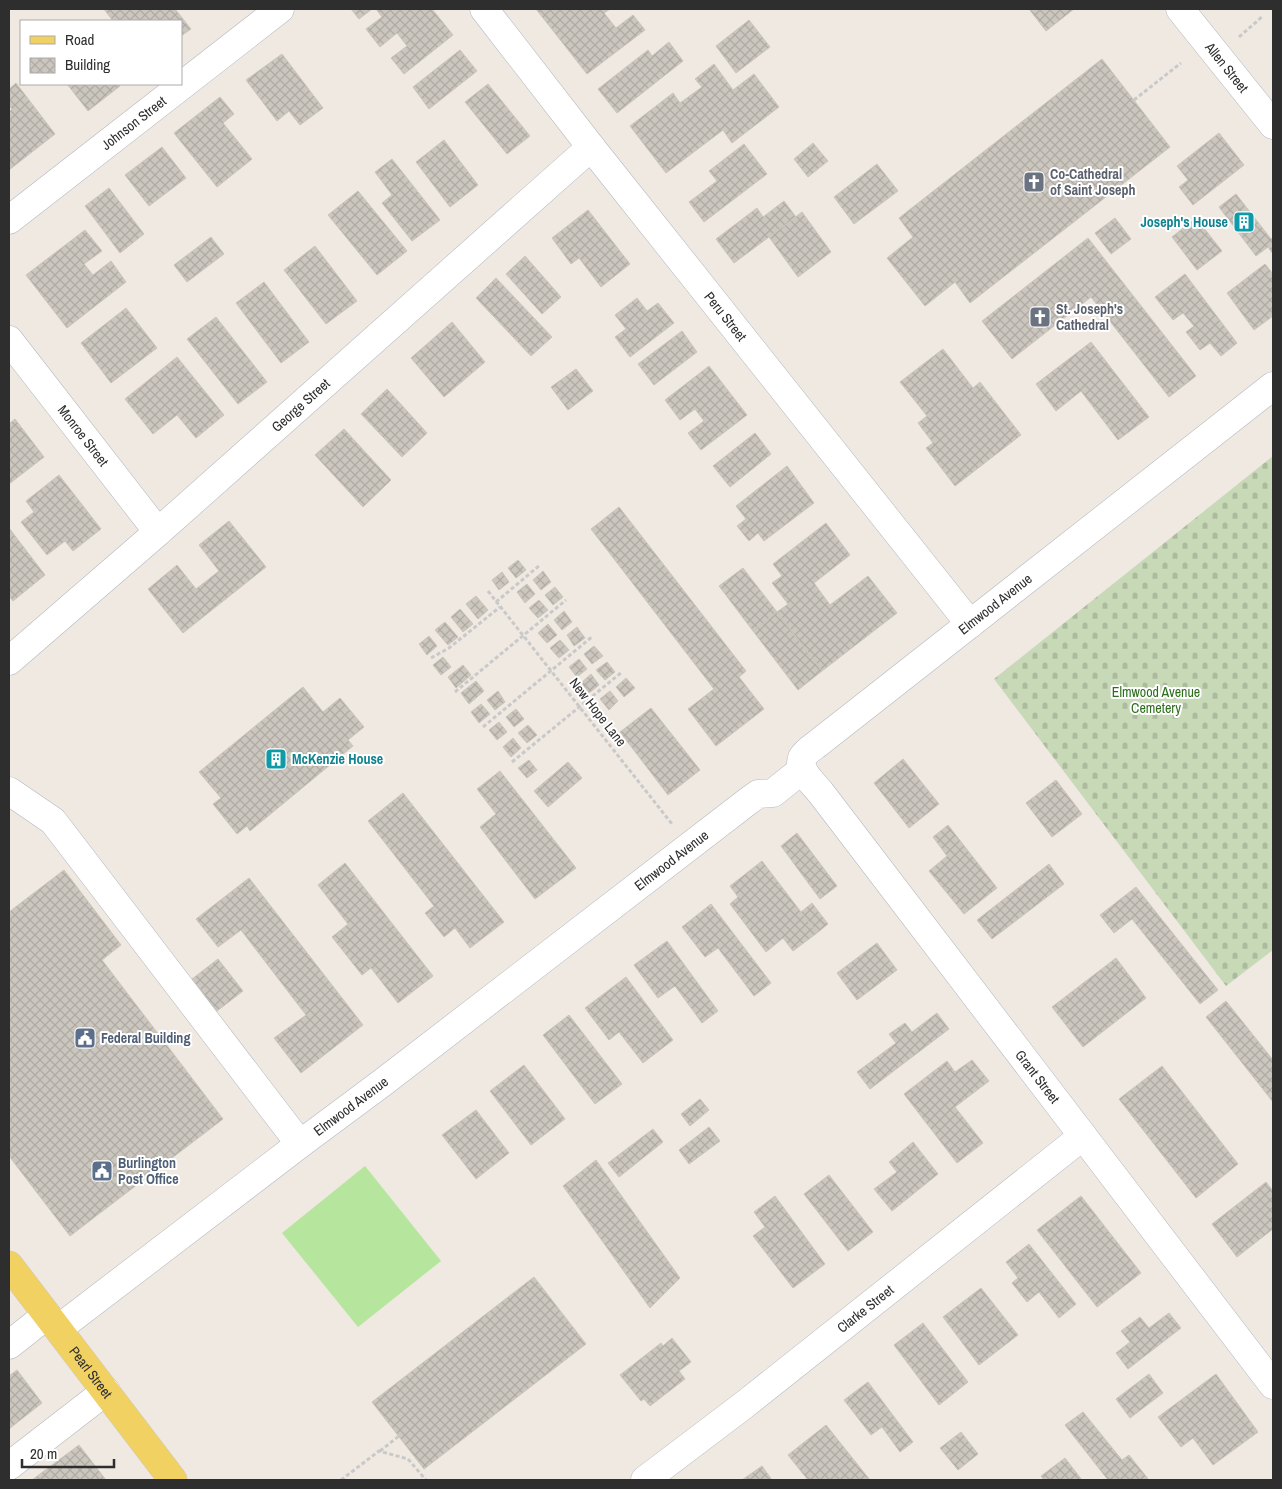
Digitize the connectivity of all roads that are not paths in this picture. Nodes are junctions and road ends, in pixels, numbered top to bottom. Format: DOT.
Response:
graph roads {
  1 [pos="280,9"];
  2 [pos="484,9"];
  3 [pos="1180,9"];
  4 [pos="1273,126"];
  5 [pos="591,147"];
  6 [pos="9,220"];
  7 [pos="9,340"];
  8 [pos="1273,386"];
  9 [pos="158,532"];
  10 [pos="970,624"];
  11 [pos="9,661"];
  12 [pos="802,769"];
  13 [pos="9,791"];
  14 [pos="1082,1136"];
  15 [pos="300,1144"];
  16 [pos="9,1265"];
  17 [pos="53,1322"];
  18 [pos="9,1345"];
  19 [pos="1273,1385"];
  20 [pos="106,1391"];
  21 [pos="9,1466"];
  22 [pos="173,1480"];
  23 [pos="645,1480"];
  1 -- 6 [label="street, Johnson Street"];
  2 -- 5 [label="street, Peru Street"];
  3 -- 4 [label="street, Allen Street"];
  5 -- 9 [label="street, George Street"];
  5 -- 10 [label="street, Peru Street"];
  7 -- 9 [label="street, Monroe Street"];
  8 -- 10 [label="street, Elmwood Avenue"];
  9 -- 11 [label="street, George Street"];
  10 -- 12 [label="street, Elmwood Avenue"];
  12 -- 14 [label="street, Grant Street"];
  12 -- 15 [label="street, Elmwood Avenue"];
  13 -- 15 [label="street"];
  14 -- 19 [label="street, Grant Street"];
  14 -- 23 [label="street, Clarke Street"];
  15 -- 17 [label="street, Elmwood Avenue"];
  16 -- 17 [label="main road, Pearl Street"];
  17 -- 18 [label="street, Elmwood Avenue"];
  17 -- 20 [label="main road, Pearl Street"];
  20 -- 21 [label="street"];
  20 -- 22 [label="main road, Pearl Street"];
}
